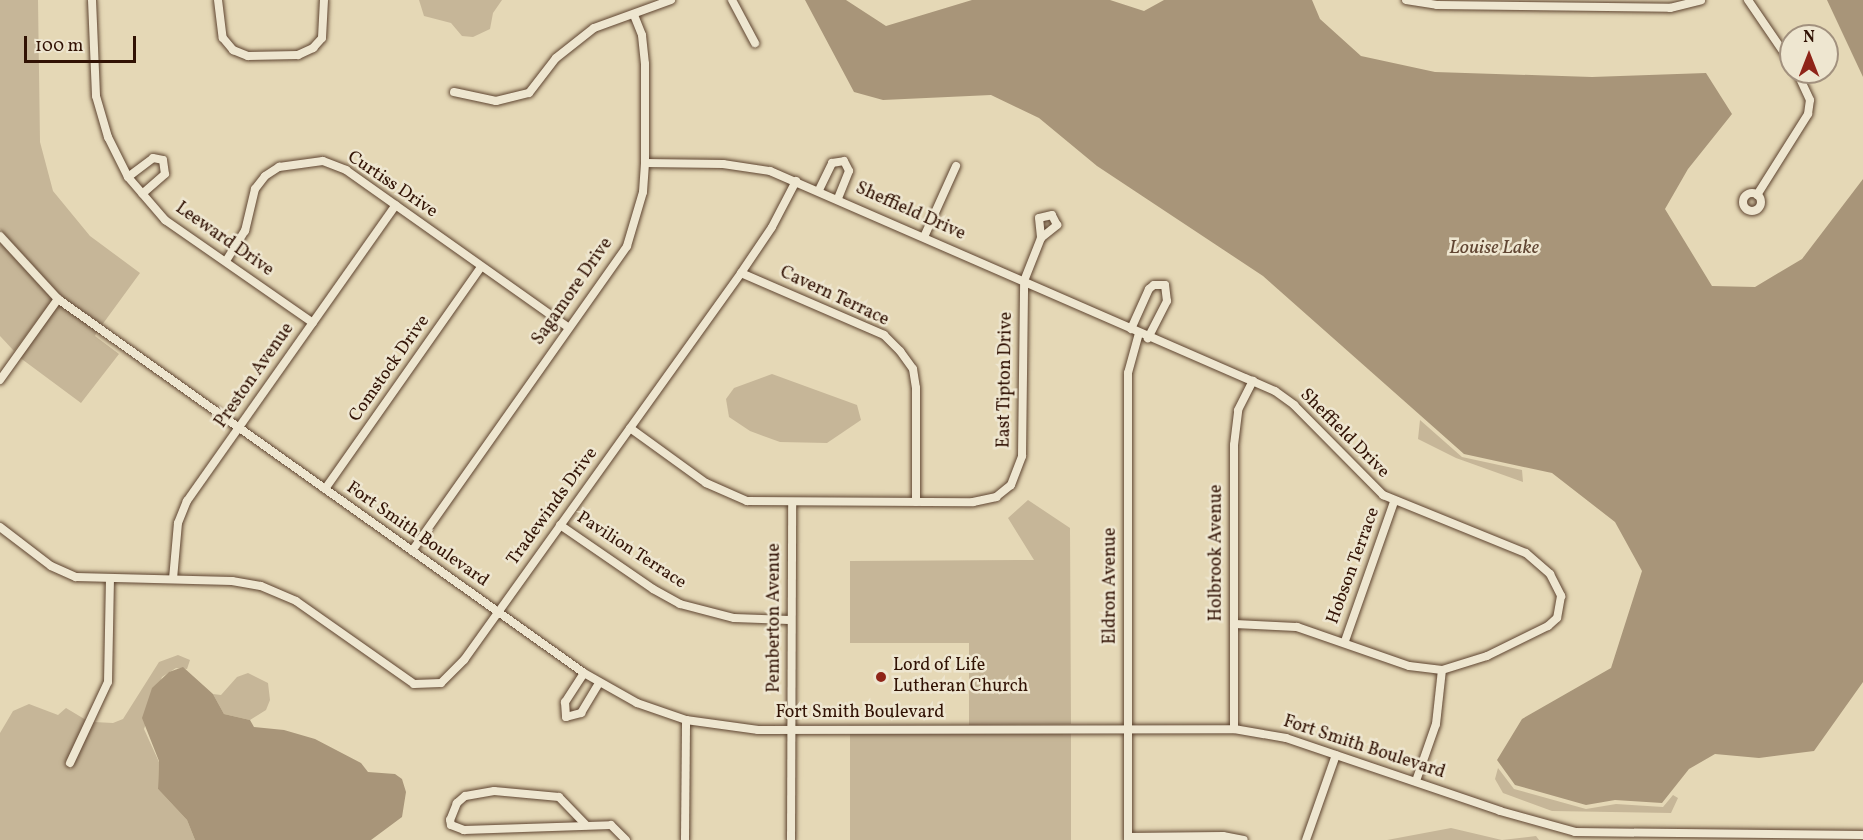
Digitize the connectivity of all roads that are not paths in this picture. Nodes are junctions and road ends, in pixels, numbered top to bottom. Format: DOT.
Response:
graph roads {
  1 [pos="92,0"];
  2 [pos="218,0"];
  3 [pos="324,0"];
  4 [pos="670,0"];
  5 [pos="732,0"];
  6 [pos="1406,0"];
  7 [pos="1701,0"];
  8 [pos="1748,0"];
  9 [pos="634,15"];
  10 [pos="754,43"];
  11 [pos="1779,45"];
  12 [pos="1803,84"];
  13 [pos="454,92"];
  14 [pos="645,163"];
  15 [pos="956,166"];
  16 [pos="128,177"];
  17 [pos="796,181"];
  18 [pos="819,190"];
  19 [pos="142,194"];
  20 [pos="1757,195"];
  21 [pos="838,198"];
  22 [pos="396,205"];
  23 [pos="0,236"];
  24 [pos="924,237"];
  25 [pos="1041,238"];
  26 [pos="226,261"];
  27 [pos="481,267"];
  28 [pos="741,273"];
  29 [pos="1024,281"];
  30 [pos="58,298"];
  31 [pos="313,323"];
  32 [pos="569,327"];
  33 [pos="1135,331"];
  34 [pos="1148,338"];
  35 [pos="0,380"];
  36 [pos="1253,381"];
  37 [pos="239,428"];
  38 [pos="630,428"];
  39 [pos="325,489"];
  40 [pos="916,502"];
  41 [pos="1394,502"];
  42 [pos="792,503"];
  43 [pos="560,525"];
  44 [pos="0,527"];
  45 [pos="412,550"];
  46 [pos="173,579"];
  47 [pos="110,581"];
  48 [pos="497,612"];
  49 [pos="789,620"];
  50 [pos="1234,624"];
  51 [pos="1345,641"];
  52 [pos="1442,670"];
  53 [pos="584,673"];
  54 [pos="599,683"];
  55 [pos="686,720"];
  56 [pos="1127,728"];
  57 [pos="1234,729"];
  58 [pos="791,730"];
  59 [pos="1336,754"];
  60 [pos="70,763"];
  61 [pos="1416,781"];
  62 [pos="585,825"];
  63 [pos="1863,835"];
  64 [pos="1765,837"];
  65 [pos="1128,838"];
  66 [pos="626,840"];
  67 [pos="685,840"];
  68 [pos="791,840"];
  69 [pos="1244,840"];
  70 [pos="1306,840"];
  1 -- 16 [label="street, Leeward Drive"];
  2 -- 3 [label="street"];
  4 -- 9 [label="street"];
  5 -- 10 [label="street"];
  6 -- 7 [label="street"];
  8 -- 11 [label="street"];
  9 -- 13 [label="street"];
  9 -- 14 [label="street, Sagamore Drive"];
  12 -- 20 [label="street"];
  14 -- 17 [label="street, Sheffield Drive"];
  14 -- 32 [label="street, Sagamore Drive"];
  15 -- 24 [label="street"];
  16 -- 19 [label="street, Leeward Drive"];
  16 -- 19 [label="street"];
  17 -- 18 [label="street, Sheffield Drive"];
  17 -- 28 [label="street, Tradewinds Drive"];
  18 -- 21 [label="street, Sheffield Drive"];
  18 -- 21 [label="street"];
  19 -- 26 [label="street, Leeward Drive"];
  21 -- 24 [label="street, Sheffield Drive"];
  22 -- 26 [label="street, Curtiss Drive"];
  22 -- 27 [label="street, Curtiss Drive"];
  22 -- 31 [label="street, Preston Avenue"];
  23 -- 30 [label="street, Fort Smith Boulevard"];
  24 -- 29 [label="street, Sheffield Drive"];
  25 -- 29 [label="street"];
  26 -- 31 [label="street, Leeward Drive"];
  27 -- 32 [label="street, Curtiss Drive"];
  27 -- 39 [label="street, Comstock Drive"];
  28 -- 38 [label="street, Tradewinds Drive"];
  28 -- 40 [label="street, Cavern Terrace"];
  29 -- 33 [label="street, Sheffield Drive"];
  29 -- 40 [label="street, East Tipton Drive"];
  30 -- 35 [label="street"];
  30 -- 37 [label="street, Fort Smith Boulevard"];
  31 -- 37 [label="street, Preston Avenue"];
  32 -- 45 [label="street, Sagamore Drive"];
  33 -- 34 [label="street, Sheffield Drive"];
  33 -- 34 [label="street, Eldron Avenue"];
  33 -- 56 [label="street, Eldron Avenue"];
  34 -- 36 [label="street, Sheffield Drive"];
  36 -- 41 [label="street, Sheffield Drive"];
  36 -- 50 [label="street, Holbrook Avenue"];
  37 -- 39 [label="street, Fort Smith Boulevard"];
  37 -- 46 [label="street, Preston Avenue"];
  38 -- 42 [label="street, East Tipton Drive"];
  38 -- 43 [label="street, Tradewinds Drive"];
  39 -- 45 [label="street, Fort Smith Boulevard"];
  40 -- 42 [label="street, East Tipton Drive"];
  41 -- 51 [label="street, Hobson Terrace"];
  41 -- 52 [label="street, Sheffield Drive"];
  42 -- 49 [label="street, Pemberton Avenue"];
  43 -- 48 [label="street, Tradewinds Drive"];
  43 -- 49 [label="street, Pavilion Terrace"];
  44 -- 47 [label="street, Tradewinds Drive"];
  45 -- 48 [label="street, Fort Smith Boulevard"];
  46 -- 47 [label="street, Tradewinds Drive"];
  46 -- 48 [label="street, Tradewinds Drive"];
  47 -- 60 [label="street"];
  48 -- 53 [label="street, Fort Smith Boulevard"];
  49 -- 58 [label="street, Pemberton Avenue"];
  50 -- 51 [label="street, Sheffield Drive"];
  50 -- 57 [label="street, Holbrook Avenue"];
  51 -- 52 [label="street, Sheffield Drive"];
  52 -- 61 [label="street"];
  53 -- 54 [label="street, Fort Smith Boulevard"];
  53 -- 54 [label="street"];
  54 -- 55 [label="street, Fort Smith Boulevard"];
  55 -- 58 [label="street, Fort Smith Boulevard"];
  55 -- 67 [label="street"];
  56 -- 57 [label="street, Fort Smith Boulevard"];
  56 -- 58 [label="street, Fort Smith Boulevard"];
  56 -- 65 [label="street, Eldron Avenue"];
  57 -- 59 [label="street, Fort Smith Boulevard"];
  58 -- 68 [label="street, Pemberton Avenue"];
  59 -- 61 [label="street, Fort Smith Boulevard"];
  59 -- 70 [label="street"];
  61 -- 64 [label="street, Fort Smith Boulevard"];
  62 -- 62 [label="street"];
  62 -- 66 [label="street"];
  63 -- 64 [label="street, Fort Smith Boulevard"];
  65 -- 69 [label="street"];
}
